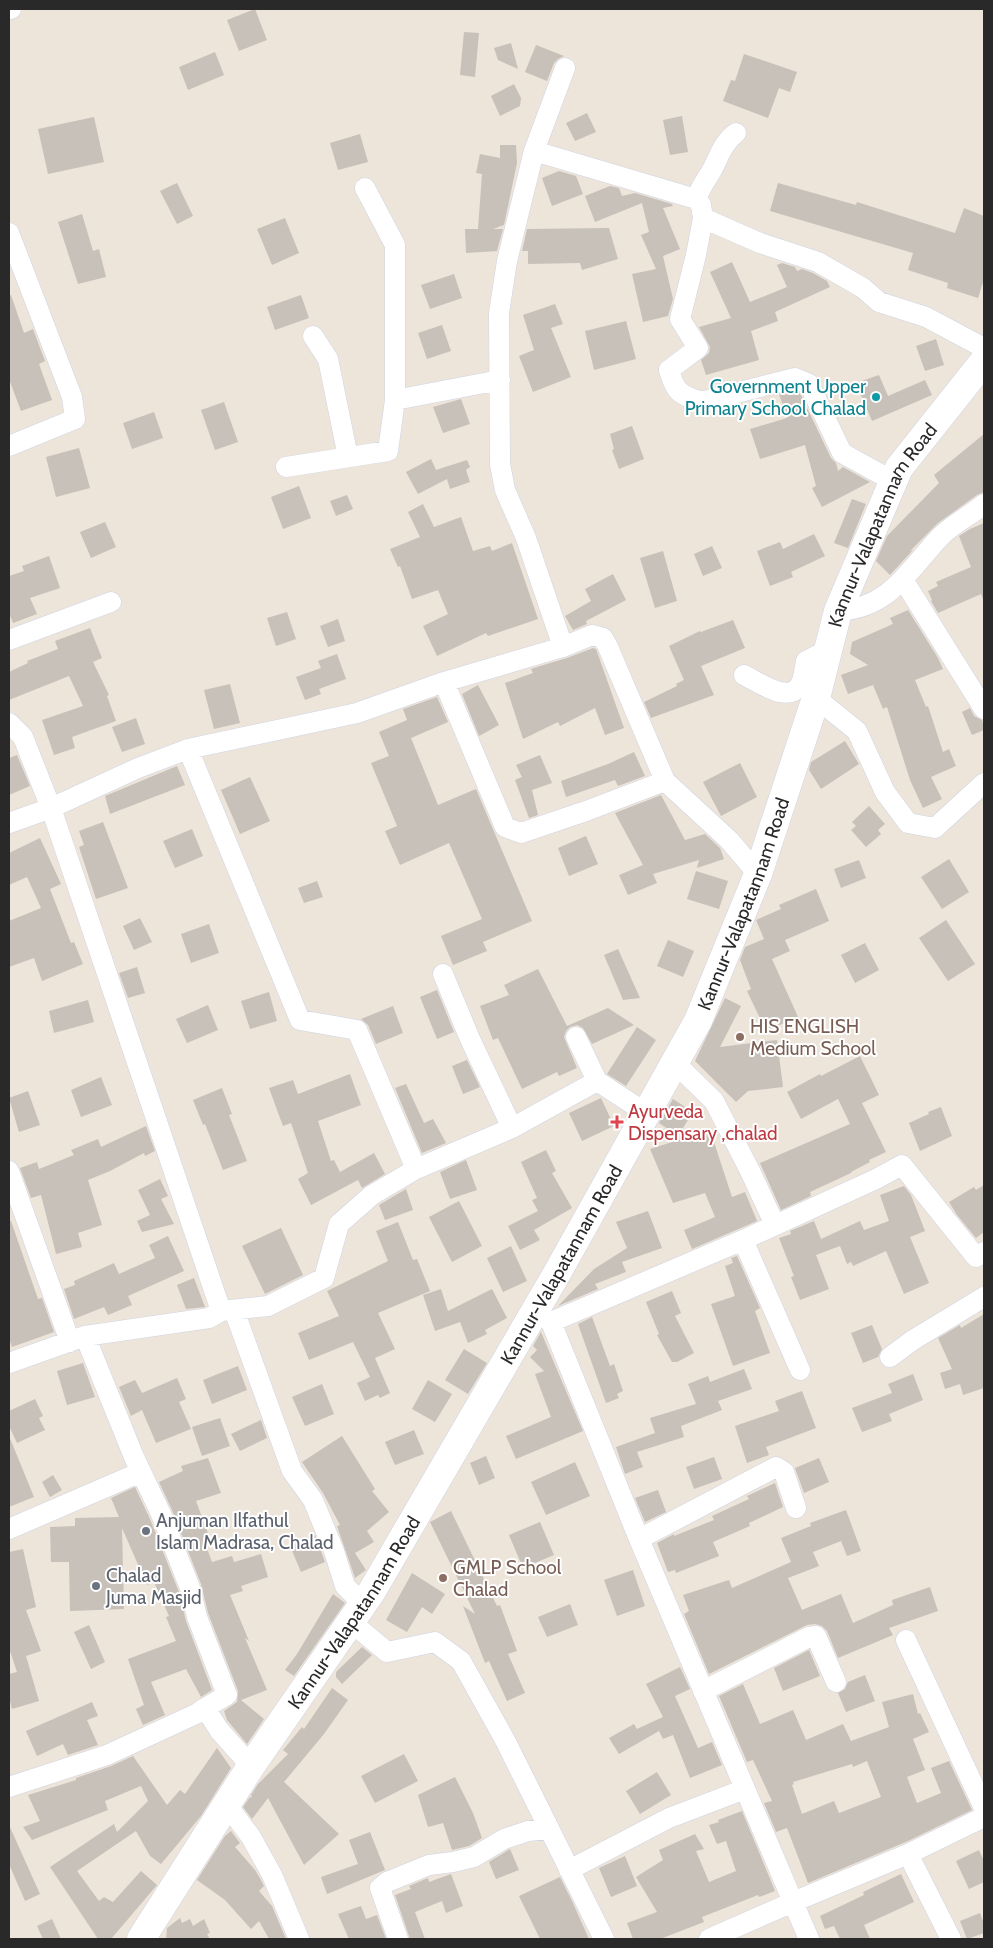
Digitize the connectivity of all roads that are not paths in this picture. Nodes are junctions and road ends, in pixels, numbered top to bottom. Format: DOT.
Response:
graph roads {
  1 [pos="565,68"];
  2 [pos="736,133"];
  3 [pos="534,151"];
  4 [pos="365,188"];
  5 [pos="700,209"];
  6 [pos="9,233"];
  7 [pos="313,336"];
  8 [pos="984,348"];
  9 [pos="984,361"];
  10 [pos="500,380"];
  11 [pos="395,400"];
  12 [pos="9,446"];
  13 [pos="348,457"];
  14 [pos="286,467"];
  15 [pos="893,481"];
  16 [pos="984,504"];
  17 [pos="904,580"];
  18 [pos="111,602"];
  19 [pos="838,611"];
  20 [pos="9,640"];
  21 [pos="562,647"];
  22 [pos="829,649"];
  23 [pos="744,675"];
  24 [pos="444,682"];
  25 [pos="816,698"];
  26 [pos="984,709"];
  27 [pos="9,723"];
  28 [pos="188,749"];
  29 [pos="665,781"];
  30 [pos="984,783"];
  31 [pos="51,808"];
  32 [pos="9,823"];
  33 [pos="758,874"];
  34 [pos="443,974"];
  35 [pos="576,1037"];
  36 [pos="675,1062"];
  37 [pos="597,1081"];
  38 [pos="646,1114"];
  39 [pos="512,1128"];
  40 [pos="416,1169"];
  41 [pos="9,1171"];
  42 [pos="775,1225"];
  43 [pos="743,1240"];
  44 [pos="982,1260"];
  45 [pos="984,1297"];
  46 [pos="227,1311"];
  47 [pos="542,1317"];
  48 [pos="77,1339"];
  49 [pos="890,1357"];
  50 [pos="9,1363"];
  51 [pos="800,1370"];
  52 [pos="141,1472"];
  53 [pos="796,1508"];
  54 [pos="9,1529"];
  55 [pos="639,1538"];
  56 [pos="357,1613"];
  57 [pos="906,1640"];
  58 [pos="836,1682"];
  59 [pos="703,1690"];
  60 [pos="205,1708"];
  61 [pos="251,1766"];
  62 [pos="9,1787"];
  63 [pos="745,1789"];
  64 [pos="227,1805"];
  65 [pos="984,1808"];
  66 [pos="984,1817"];
  67 [pos="549,1829"];
  68 [pos="908,1854"];
  69 [pos="569,1870"];
  70 [pos="793,1902"];
  71 [pos="142,1939"];
  72 [pos="299,1939"];
  73 [pos="398,1939"];
  74 [pos="604,1939"];
  75 [pos="709,1939"];
  76 [pos="809,1939"];
  77 [pos="951,1939"];
  1 -- 3 [label="street"];
  2 -- 5 [label="street"];
  3 -- 5 [label="street"];
  3 -- 10 [label="street"];
  4 -- 11 [label="street"];
  5 -- 8 [label="street"];
  5 -- 15 [label="street"];
  6 -- 12 [label="street"];
  7 -- 13 [label="street"];
  9 -- 15 [label="main road, Kannur-Valapatannam Road"];
  10 -- 11 [label="street"];
  10 -- 21 [label="street"];
  11 -- 13 [label="street"];
  13 -- 14 [label="street"];
  15 -- 19 [label="main road, Kannur-Valapatannam Road"];
  16 -- 17 [label="street"];
  17 -- 19 [label="street"];
  17 -- 26 [label="street"];
  18 -- 20 [label="street"];
  19 -- 22 [label="main road, Kannur-Valapatannam Road"];
  21 -- 24 [label="street"];
  21 -- 29 [label="street"];
  22 -- 23 [label="street"];
  22 -- 25 [label="main road, Kannur-Valapatannam Road"];
  24 -- 28 [label="street"];
  24 -- 29 [label="street"];
  25 -- 30 [label="street"];
  25 -- 33 [label="main road, Kannur-Valapatannam Road"];
  27 -- 31 [label="street"];
  28 -- 31 [label="street"];
  28 -- 40 [label="street"];
  29 -- 33 [label="street"];
  31 -- 32 [label="street"];
  31 -- 46 [label="street"];
  33 -- 36 [label="main road, Kannur-Valapatannam Road"];
  34 -- 39 [label="street"];
  35 -- 37 [label="street"];
  36 -- 38 [label="main road, Kannur-Valapatannam Road"];
  36 -- 42 [label="street"];
  37 -- 38 [label="street"];
  37 -- 39 [label="street"];
  38 -- 47 [label="main road, Kannur-Valapatannam Road"];
  39 -- 40 [label="street"];
  40 -- 46 [label="street"];
  41 -- 48 [label="street"];
  42 -- 43 [label="street"];
  42 -- 44 [label="street"];
  43 -- 47 [label="street"];
  43 -- 51 [label="street"];
  45 -- 49 [label="street"];
  46 -- 48 [label="street"];
  46 -- 56 [label="street"];
  47 -- 55 [label="street"];
  47 -- 56 [label="main road, Kannur-Valapatannam Road"];
  48 -- 50 [label="street"];
  48 -- 52 [label="street"];
  52 -- 54 [label="street"];
  52 -- 60 [label="street"];
  53 -- 55 [label="street"];
  55 -- 59 [label="street"];
  56 -- 61 [label="main road, Kannur-Valapatannam Road"];
  56 -- 67 [label="street"];
  57 -- 65 [label="street"];
  58 -- 59 [label="street"];
  59 -- 63 [label="street"];
  60 -- 61 [label="street"];
  60 -- 62 [label="street"];
  61 -- 64 [label="main road, Kannur-Valapatannam Road"];
  63 -- 69 [label="street"];
  63 -- 70 [label="street"];
  64 -- 71 [label="main road, Kannur-Valapatannam Road"];
  64 -- 72 [label="street"];
  66 -- 68 [label="street"];
  67 -- 69 [label="street"];
  67 -- 73 [label="street"];
  68 -- 70 [label="street"];
  68 -- 77 [label="street"];
  69 -- 74 [label="street"];
  70 -- 75 [label="street"];
  70 -- 76 [label="street"];
}
